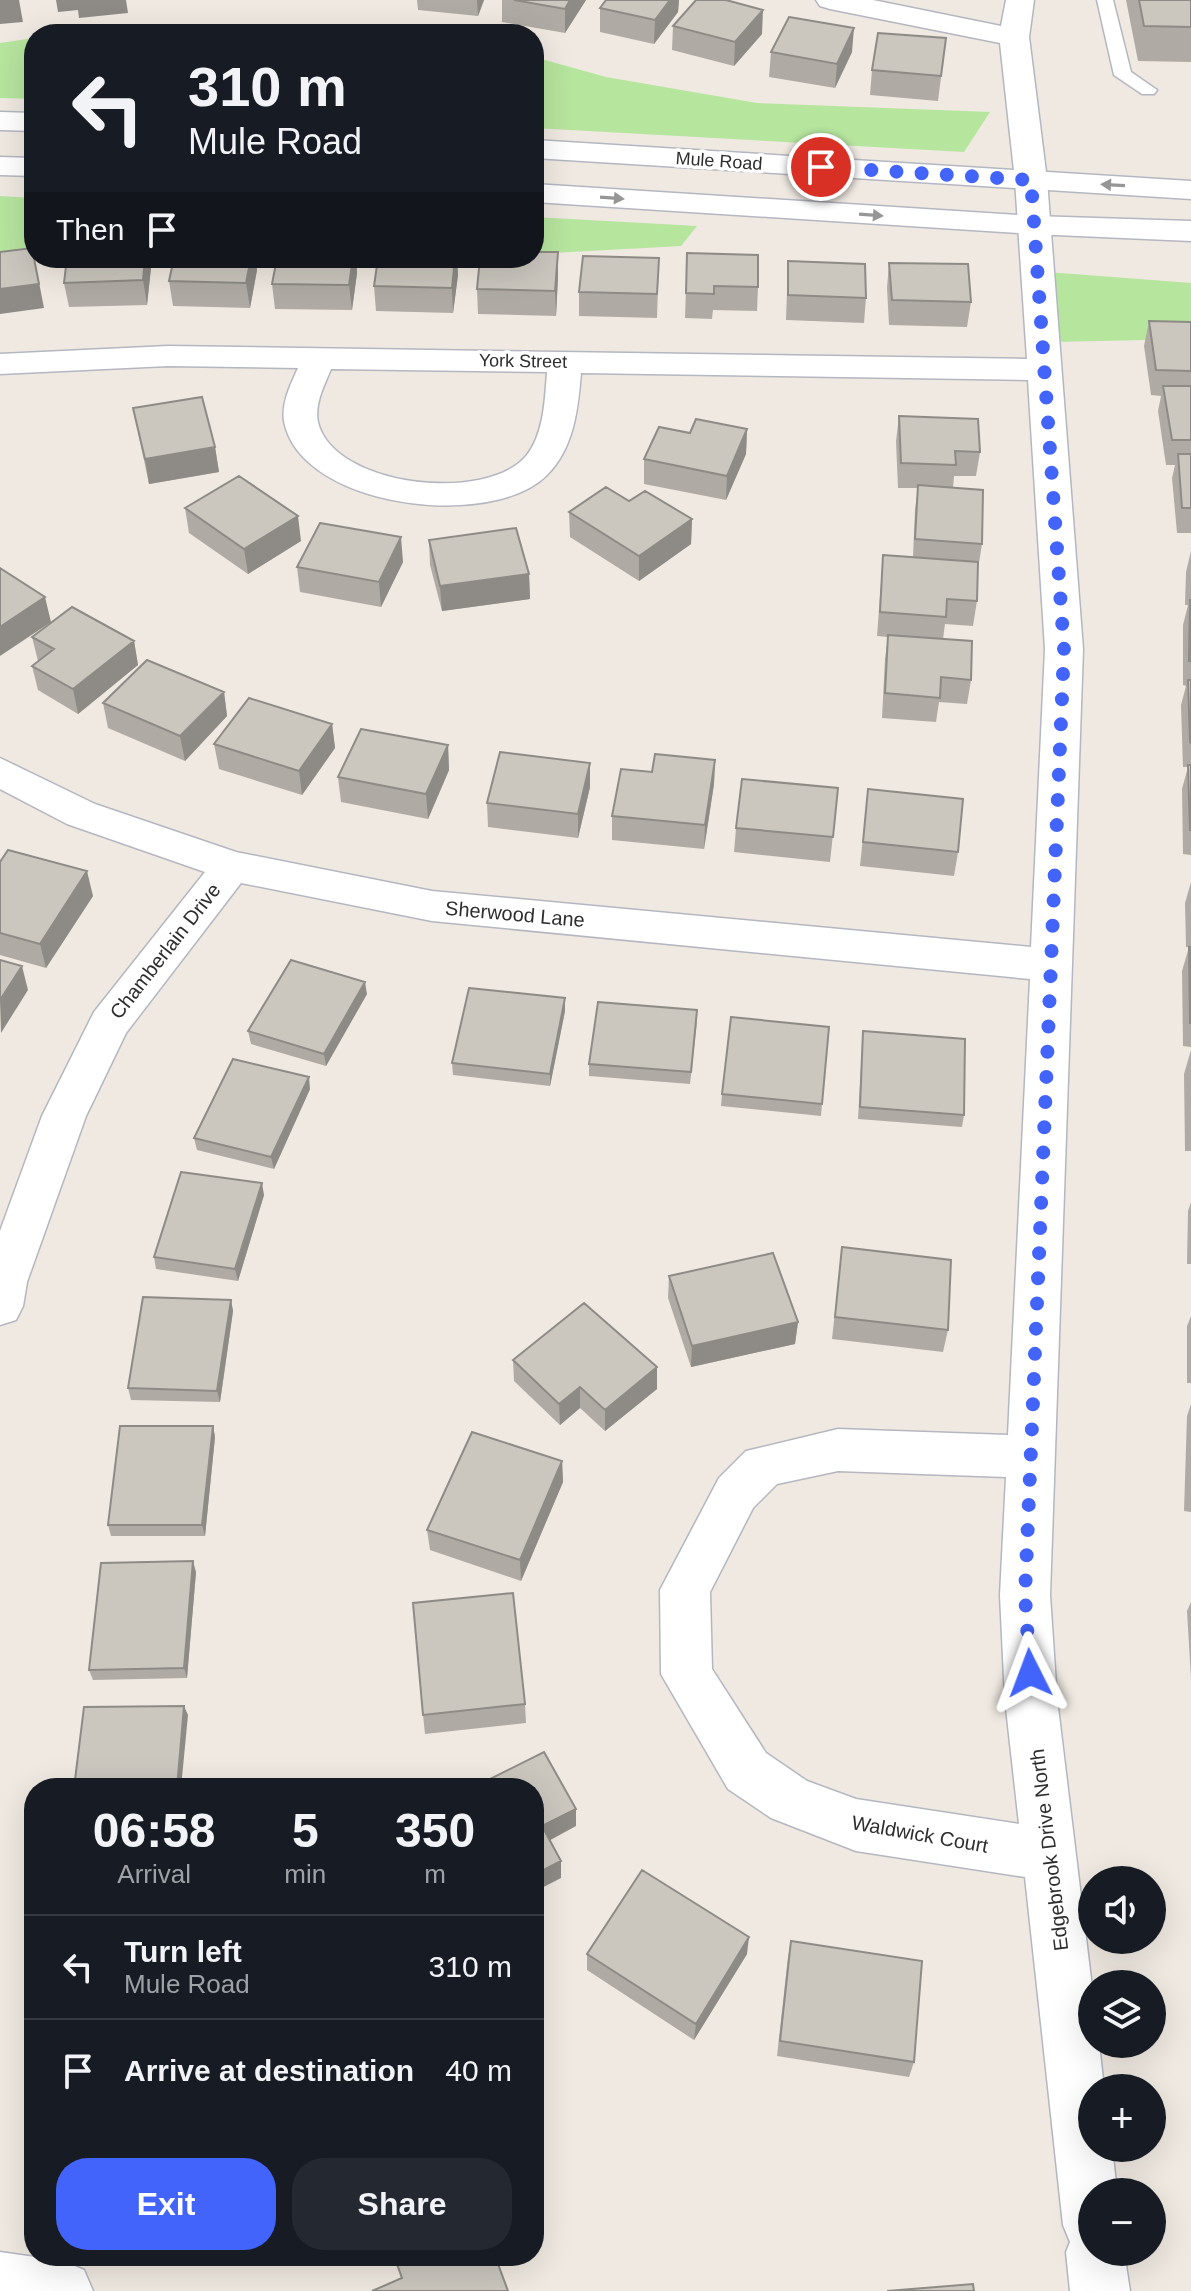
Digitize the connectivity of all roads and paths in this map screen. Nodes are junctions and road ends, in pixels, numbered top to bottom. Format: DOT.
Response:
graph roads {
  1 [pos="830,0"];
  2 [pos="1020,0"];
  3 [pos="1105,0"];
  4 [pos="1014,37"];
  5 [pos="1148,90"];
  6 [pos="0,121"];
  7 [pos="24,122"];
  8 [pos="544,150"];
  9 [pos="0,166"];
  10 [pos="24,167"];
  11 [pos="1031,180"];
  12 [pos="1191,190"];
  13 [pos="544,194"];
  14 [pos="1033,225"];
  15 [pos="1191,231"];
  16 [pos="319,358"];
  17 [pos="565,362"];
  18 [pos="0,364"];
  19 [pos="1046,370"];
  20 [pos="0,772"];
  21 [pos="232,866"];
  22 [pos="1052,965"];
  23 [pos="0,1306"];
  24 [pos="1031,1457"];
  25 [pos="1050,1855"];
  26 [pos="1087,2178"];
  27 [pos="1097,2266"];
  28 [pos="0,2282"];
  29 [pos="63,2291"];
  30 [pos="1100,2291"];
  1 -- 4 [label="street"];
  2 -- 4 [label="street, Edgebrook Drive North"];
  3 -- 5 [label="lane"];
  4 -- 11 [label="street, Edgebrook Drive North"];
  6 -- 7 [label="street"];
  8 -- 11 [label="street, Mule Road"];
  9 -- 10 [label="street"];
  12 -- 11 [label="street, Mule Road, one-way"];
  11 -- 14 [label="street, Edgebrook Drive North"];
  13 -- 14 [label="street, one-way"];
  14 -- 15 [label="street"];
  14 -- 19 [label="street, Edgebrook Drive North"];
  16 -- 17 [label="street, York Street"];
  16 -- 17 [label="street"];
  16 -- 18 [label="street, York Street"];
  17 -- 19 [label="street, York Street"];
  19 -- 22 [label="street, Edgebrook Drive North"];
  20 -- 21 [label="street, Sherwood Lane"];
  21 -- 22 [label="street, Sherwood Lane"];
  21 -- 23 [label="street, Chamberlain Drive"];
  22 -- 24 [label="street, Edgebrook Drive North"];
  24 -- 25 [label="street, Edgebrook Drive North"];
  24 -- 25 [label="street, Waldwick Court"];
  25 -- 26 [label="street, Edgebrook Drive North"];
  27 -- 30 [label="street"];
  28 -- 29 [label="street"];
}
